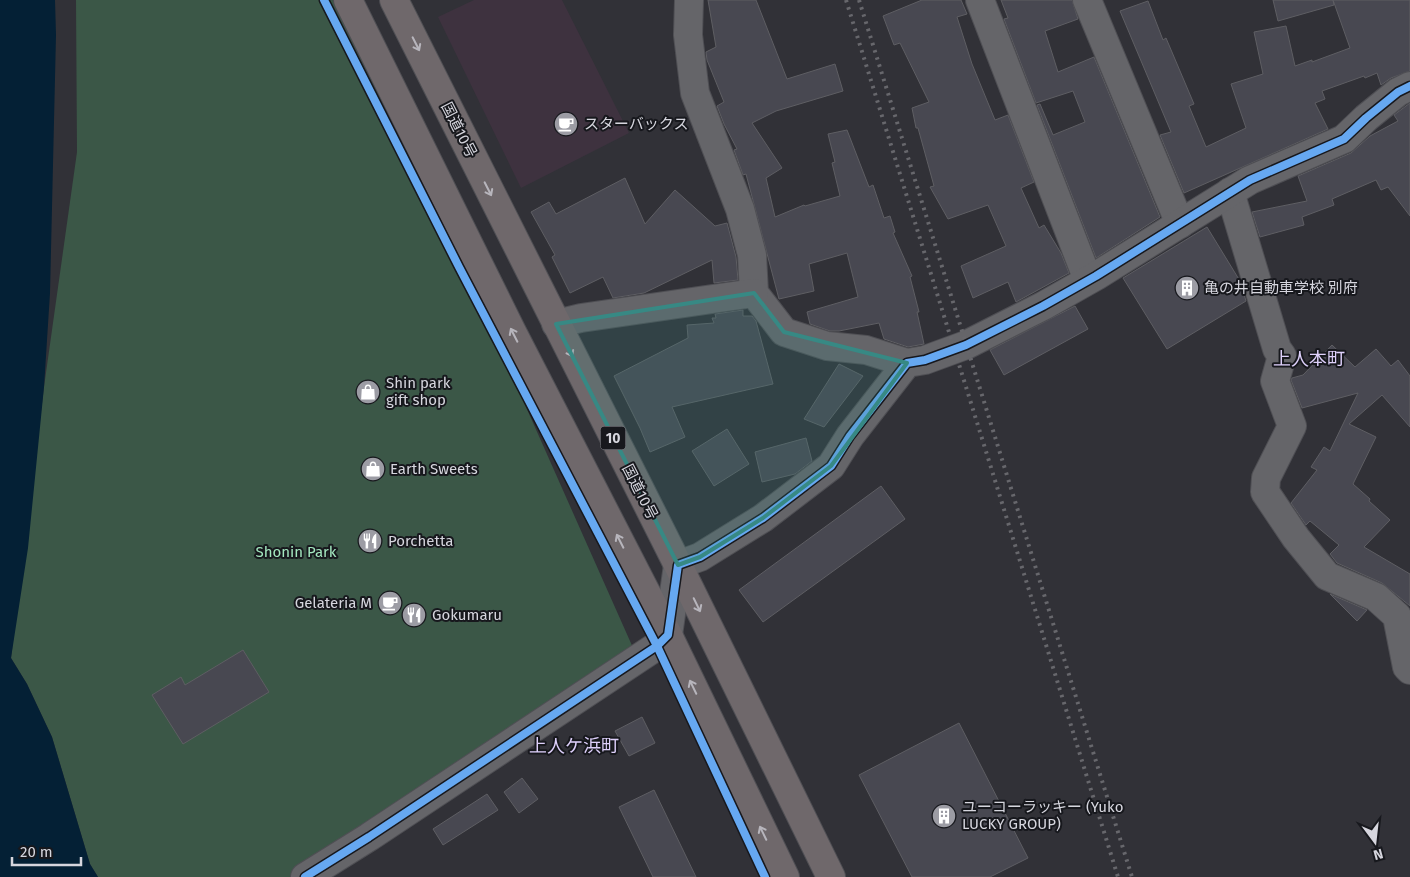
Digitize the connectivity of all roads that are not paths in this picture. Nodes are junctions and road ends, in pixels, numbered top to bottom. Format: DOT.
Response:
graph roads {
  1 [pos="348,0"];
  2 [pos="394,0"];
  3 [pos="689,0"];
  4 [pos="980,0"];
  5 [pos="1087,0"];
  6 [pos="1410,86"];
  7 [pos="1230,192"];
  8 [pos="1180,224"];
  9 [pos="1088,280"];
  10 [pos="754,293"];
  11 [pos="556,324"];
  12 [pos="906,363"];
  13 [pos="678,565"];
  14 [pos="668,635"];
  15 [pos="1410,670"];
  16 [pos="305,877"];
  17 [pos="785,877"];
  18 [pos="831,877"];
  14 -- 1 [label="highway, one-way"];
  2 -- 11 [label="highway, 国道10号 / 10, one-way"];
  3 -- 10 [label="street"];
  4 -- 9 [label="street"];
  5 -- 8 [label="street"];
  6 -- 7 [label="street"];
  7 -- 8 [label="street"];
  7 -- 15 [label="street"];
  8 -- 9 [label="street"];
  9 -- 12 [label="street"];
  10 -- 11 [label="street"];
  10 -- 12 [label="street"];
  11 -- 13 [label="highway, 国道10号 / 10, one-way"];
  12 -- 13 [label="street"];
  13 -- 14 [label="street"];
  13 -- 18 [label="highway, 国道10号 / 10, one-way"];
  14 -- 16 [label="street"];
  17 -- 14 [label="highway, one-way"];
}
